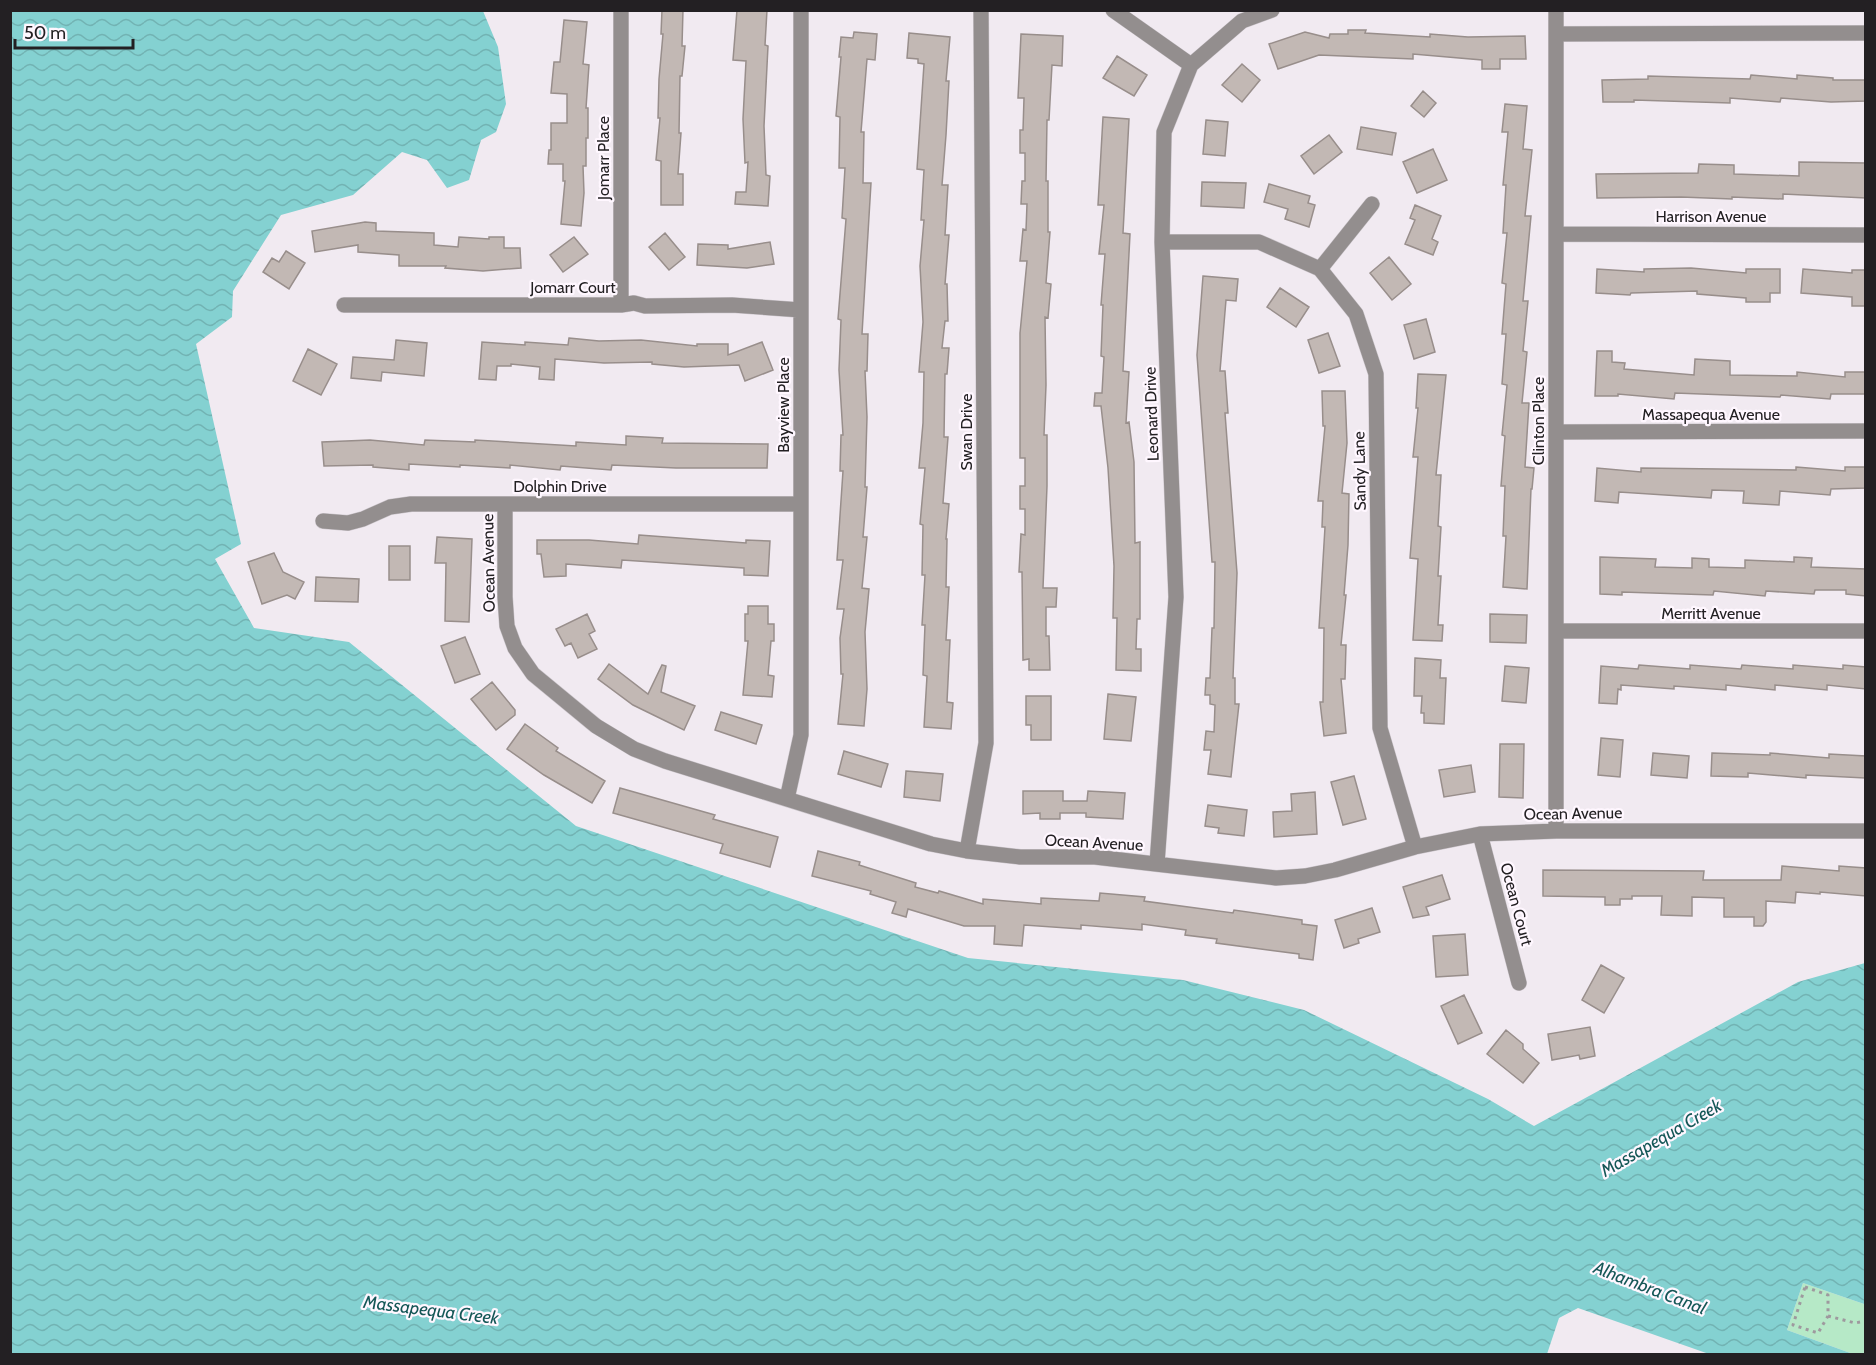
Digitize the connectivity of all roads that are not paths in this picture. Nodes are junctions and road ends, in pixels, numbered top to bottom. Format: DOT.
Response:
graph roads {
  1 [pos="621,10"];
  2 [pos="801,10"];
  3 [pos="981,10"];
  4 [pos="1113,10"];
  5 [pos="1272,10"];
  6 [pos="1556,10"];
  7 [pos="1866,33"];
  8 [pos="1556,34"];
  9 [pos="1191,65"];
  10 [pos="1372,204"];
  11 [pos="1556,234"];
  12 [pos="1866,235"];
  13 [pos="1162,242"];
  14 [pos="1320,269"];
  15 [pos="344,305"];
  16 [pos="621,305"];
  17 [pos="801,310"];
  18 [pos="1866,431"];
  19 [pos="1556,432"];
  20 [pos="505,504"];
  21 [pos="801,504"];
  22 [pos="323,521"];
  23 [pos="1556,631"];
  24 [pos="1866,631"];
  25 [pos="787,799"];
  26 [pos="1556,831"];
  27 [pos="1866,831"];
  28 [pos="1480,834"];
  29 [pos="1415,847"];
  30 [pos="967,851"];
  31 [pos="1157,864"];
  32 [pos="1519,982"];
  1 -- 16 [label="street, Jomarr Place"];
  2 -- 17 [label="street, Bayview Place"];
  3 -- 30 [label="street, Swan Drive"];
  4 -- 9 [label="street"];
  5 -- 9 [label="street, Leonard Drive"];
  6 -- 8 [label="street, Clinton Place"];
  7 -- 8 [label="street"];
  8 -- 11 [label="street, Clinton Place"];
  9 -- 13 [label="street, Leonard Drive"];
  10 -- 14 [label="street"];
  11 -- 12 [label="street, Harrison Avenue"];
  11 -- 19 [label="street, Clinton Place"];
  13 -- 14 [label="street, Sandy Lane"];
  13 -- 31 [label="street, Leonard Drive"];
  14 -- 29 [label="street, Sandy Lane"];
  15 -- 16 [label="street, Jomarr Court"];
  16 -- 17 [label="street, Jomarr Court"];
  17 -- 21 [label="street, Bayview Place"];
  18 -- 19 [label="street, Massapequa Avenue"];
  19 -- 23 [label="street, Clinton Place"];
  20 -- 21 [label="street, Dolphin Drive"];
  20 -- 22 [label="street, Dolphin Drive"];
  20 -- 25 [label="street, Ocean Avenue"];
  21 -- 25 [label="street, Bayview Place"];
  23 -- 24 [label="street, Merritt Avenue"];
  23 -- 26 [label="street, Clinton Place"];
  25 -- 30 [label="street, Ocean Avenue"];
  26 -- 27 [label="street, Ocean Avenue"];
  26 -- 28 [label="street, Ocean Avenue"];
  28 -- 29 [label="street, Ocean Avenue"];
  28 -- 32 [label="street, Ocean Court"];
  29 -- 31 [label="street, Ocean Avenue"];
  30 -- 31 [label="street, Ocean Avenue"];
}
